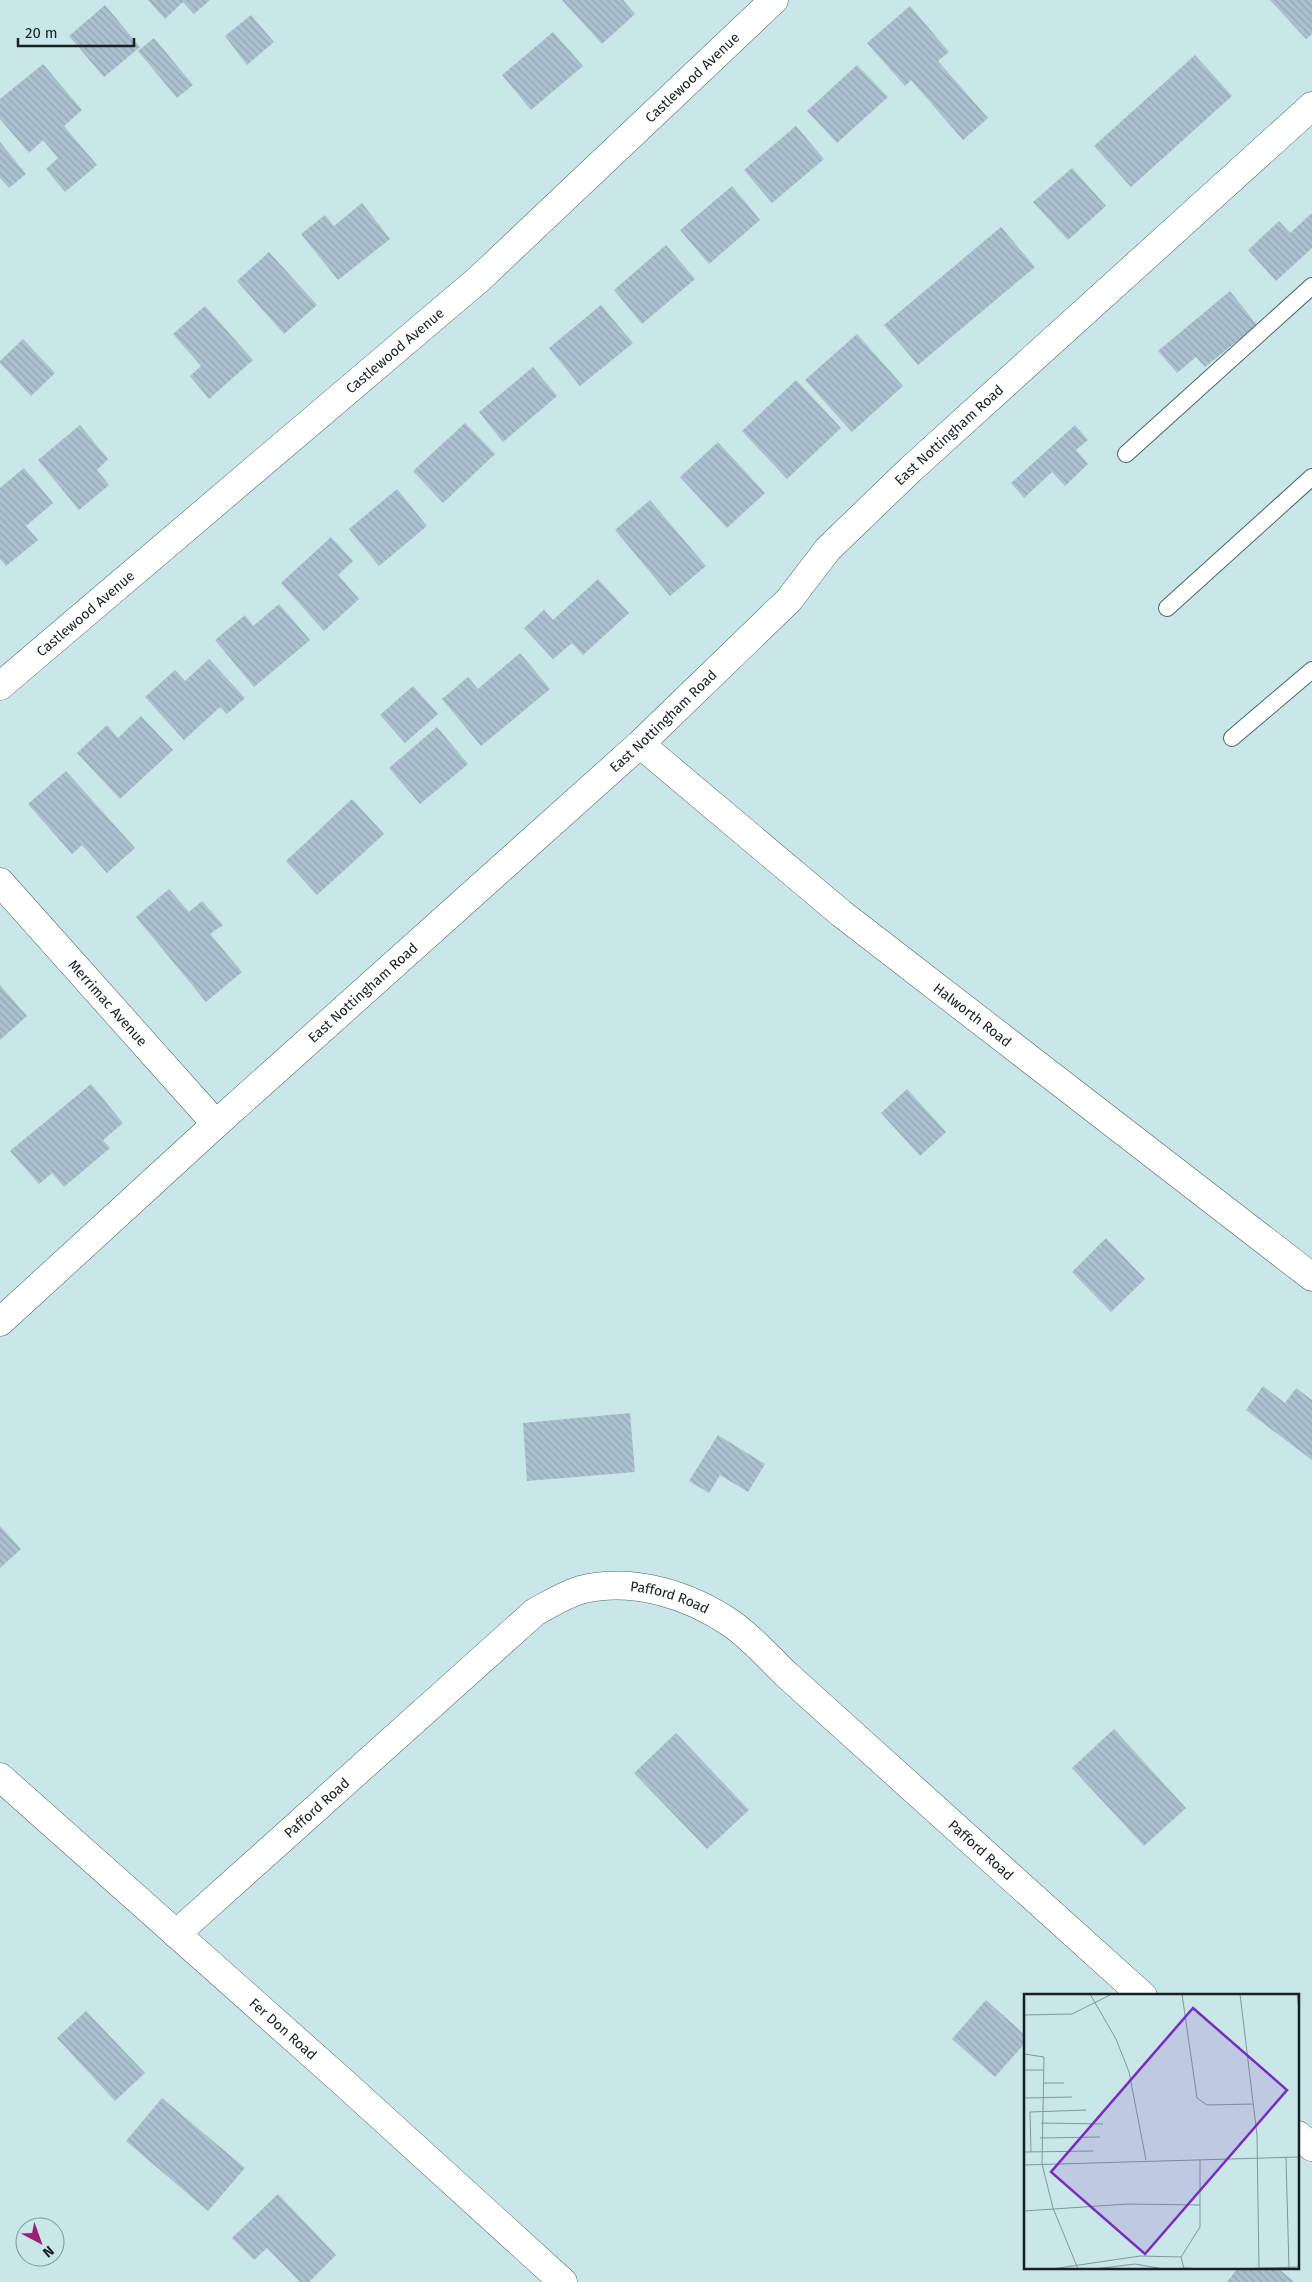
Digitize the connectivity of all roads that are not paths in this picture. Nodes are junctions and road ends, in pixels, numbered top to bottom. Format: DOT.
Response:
graph roads {
  1 [pos="774,0"];
  2 [pos="1312,106"];
  3 [pos="1312,286"];
  4 [pos="1126,454"];
  5 [pos="1312,477"];
  6 [pos="1166,608"];
  7 [pos="1312,670"];
  8 [pos="0,686"];
  9 [pos="1232,738"];
  10 [pos="640,744"];
  11 [pos="0,882"];
  12 [pos="216,1124"];
  13 [pos="1312,1278"];
  14 [pos="0,1322"];
  15 [pos="0,1778"];
  16 [pos="176,1934"];
  17 [pos="1141,1994"];
  18 [pos="1300,2137"];
  19 [pos="1312,2147"];
  20 [pos="563,2282"];
  1 -- 8 [label="street, Castlewood Avenue"];
  2 -- 10 [label="street, East Nottingham Road"];
  3 -- 4 [label="lane"];
  5 -- 6 [label="lane"];
  7 -- 9 [label="lane"];
  10 -- 12 [label="street, East Nottingham Road"];
  10 -- 13 [label="street, Halworth Road"];
  11 -- 12 [label="street, Merrimac Avenue"];
  12 -- 14 [label="street, East Nottingham Road"];
  15 -- 16 [label="street, Fer Don Road"];
  16 -- 17 [label="street, Pafford Road"];
  16 -- 20 [label="street, Fer Don Road"];
  18 -- 19 [label="street"];
}
